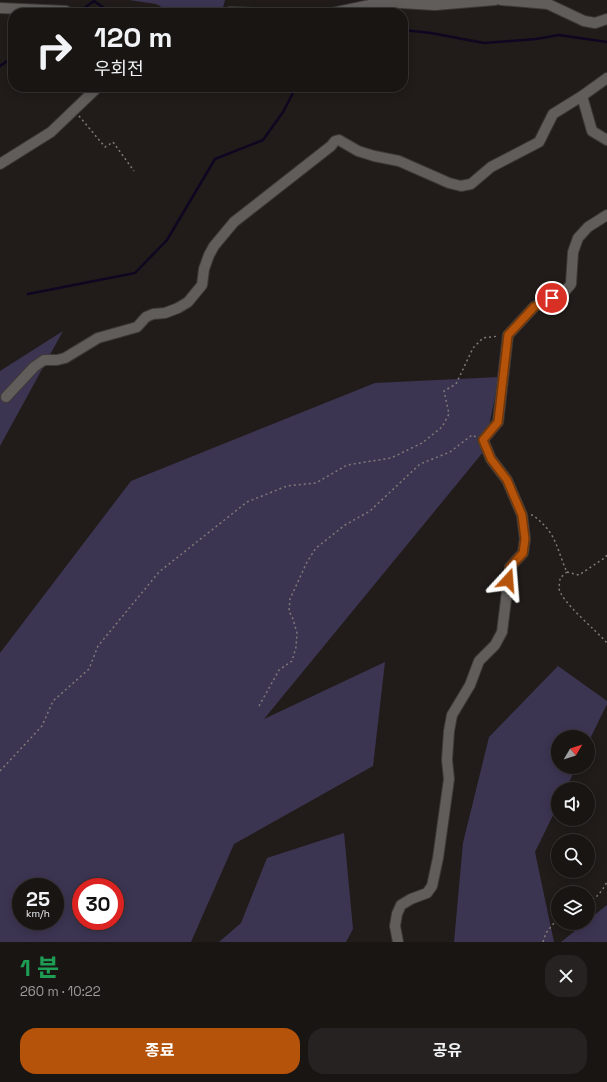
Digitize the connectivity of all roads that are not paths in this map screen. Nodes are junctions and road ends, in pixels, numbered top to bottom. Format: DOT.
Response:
graph roads {
  1 [pos="494,0"];
  2 [pos="501,0"];
  3 [pos="548,2"];
  4 [pos="356,8"];
  5 [pos="607,19"];
  6 [pos="607,78"];
  7 [pos="93,92"];
  8 [pos="582,96"];
  9 [pos="607,140"];
  10 [pos="0,164"];
  11 [pos="607,215"];
  12 [pos="6,397"];
  13 [pos="398,942"];
  1 -- 4 [label="street"];
  2 -- 3 [label="street"];
  3 -- 5 [label="street"];
  6 -- 8 [label="street"];
  7 -- 10 [label="street"];
  8 -- 9 [label="street"];
  8 -- 12 [label="street"];
  11 -- 13 [label="street"];
}
